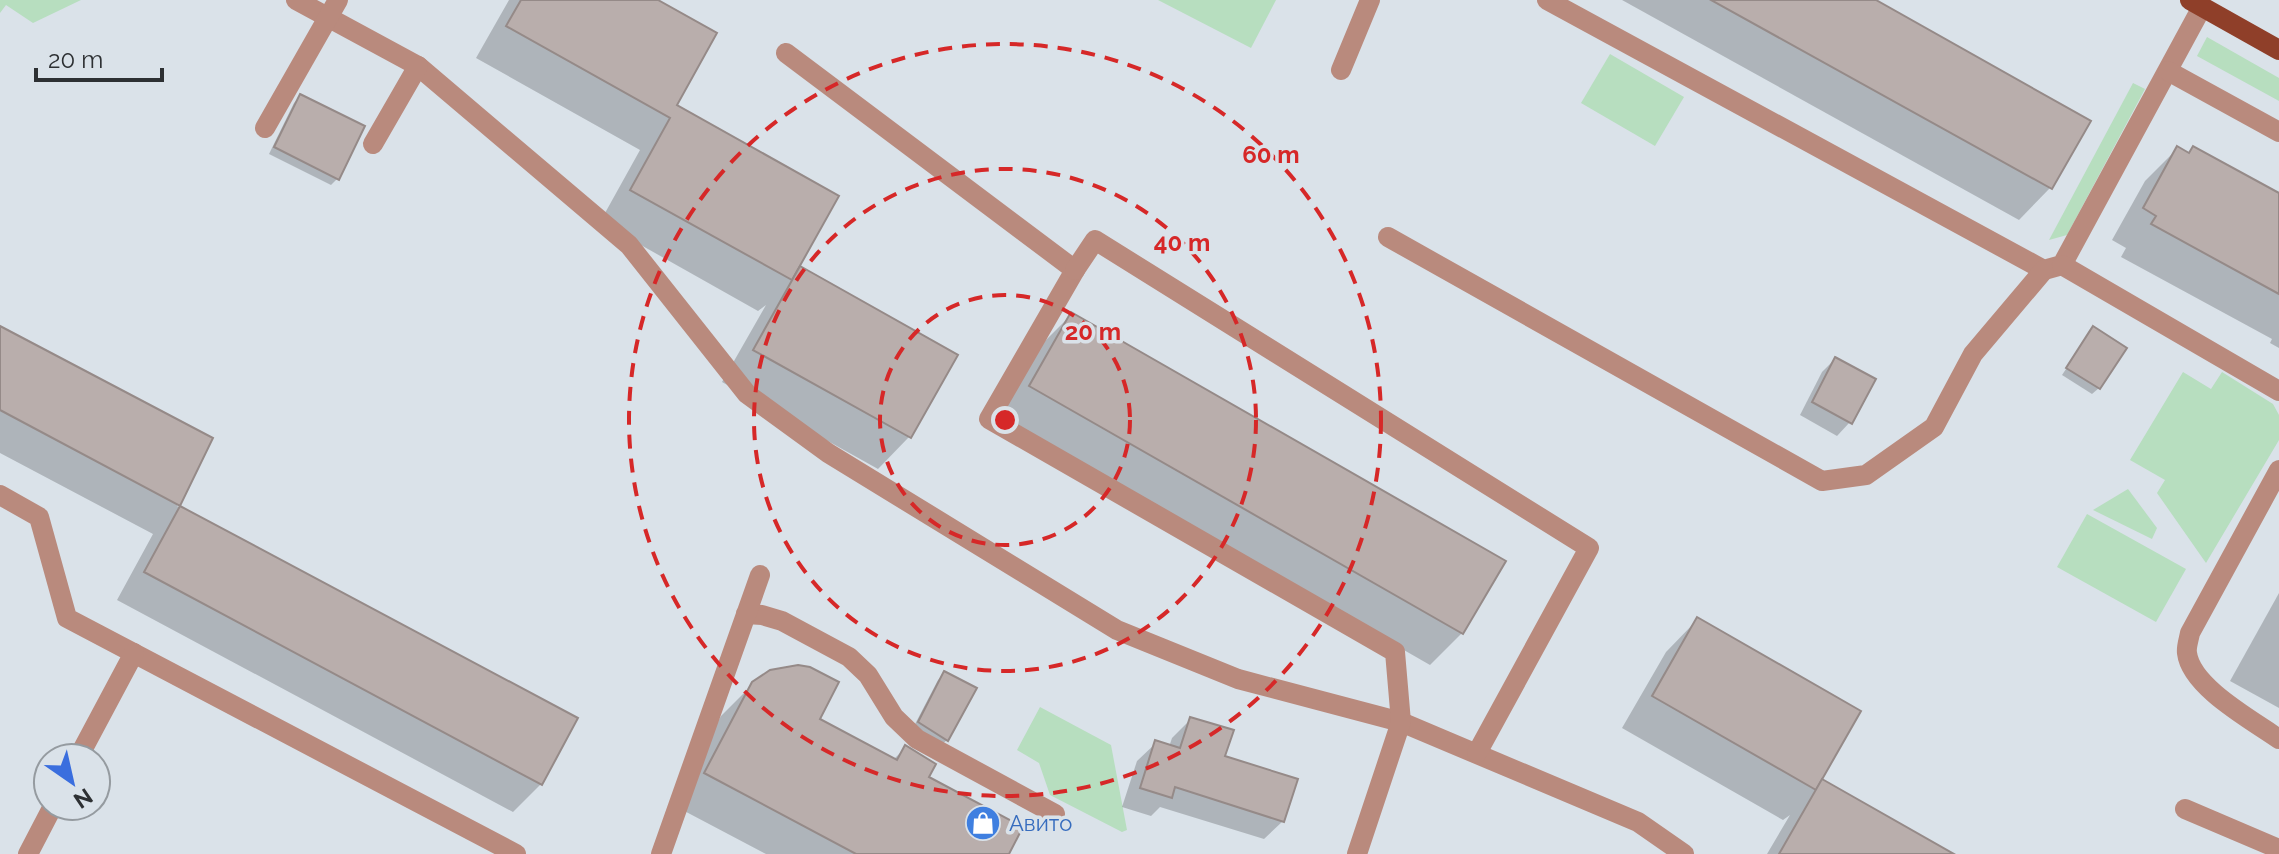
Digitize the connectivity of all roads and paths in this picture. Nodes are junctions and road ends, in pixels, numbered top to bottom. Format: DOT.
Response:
graph roads {
  1 [pos="296,0"];
  2 [pos="1370,0"];
  3 [pos="1547,0"];
  4 [pos="2196,3"];
  5 [pos="333,9"];
  6 [pos="2279,50"];
  7 [pos="786,53"];
  8 [pos="418,66"];
  9 [pos="1341,70"];
  10 [pos="2168,71"];
  11 [pos="265,128"];
  12 [pos="2279,132"];
  13 [pos="373,144"];
  14 [pos="1388,237"];
  15 [pos="2053,268"];
  16 [pos="1075,270"];
  17 [pos="2279,391"];
  18 [pos="2279,470"];
  19 [pos="0,495"];
  20 [pos="760,575"];
  21 [pos="746,614"];
  22 [pos="134,653"];
  23 [pos="1401,722"];
  24 [pos="2279,739"];
  25 [pos="87,742"];
  26 [pos="1477,753"];
  27 [pos="2185,809"];
  28 [pos="1055,814"];
  29 [pos="45,822"];
  30 [pos="2279,849"];
  31 [pos="28,854"];
  32 [pos="516,854"];
  33 [pos="661,854"];
  34 [pos="1357,854"];
  35 [pos="1684,854"];
  1 -- 5 [label="lane"];
  2 -- 9 [label="lane"];
  3 -- 15 [label="lane"];
  4 -- 6 [label="main road"];
  4 -- 10 [label="lane"];
  5 -- 8 [label="lane"];
  5 -- 11 [label="lane"];
  7 -- 16 [label="lane"];
  8 -- 13 [label="lane"];
  8 -- 23 [label="lane"];
  10 -- 12 [label="lane"];
  10 -- 15 [label="lane"];
  14 -- 15 [label="lane"];
  15 -- 17 [label="lane"];
  16 -- 23 [label="lane"];
  16 -- 26 [label="lane"];
  18 -- 24 [label="lane"];
  19 -- 22 [label="lane"];
  20 -- 21 [label="lane"];
  21 -- 28 [label="lane"];
  21 -- 33 [label="lane"];
  22 -- 25 [label="lane"];
  22 -- 32 [label="lane"];
  23 -- 26 [label="lane"];
  23 -- 34 [label="lane"];
  26 -- 35 [label="lane"];
  27 -- 30 [label="lane"];
  29 -- 31 [label="lane"];
}
